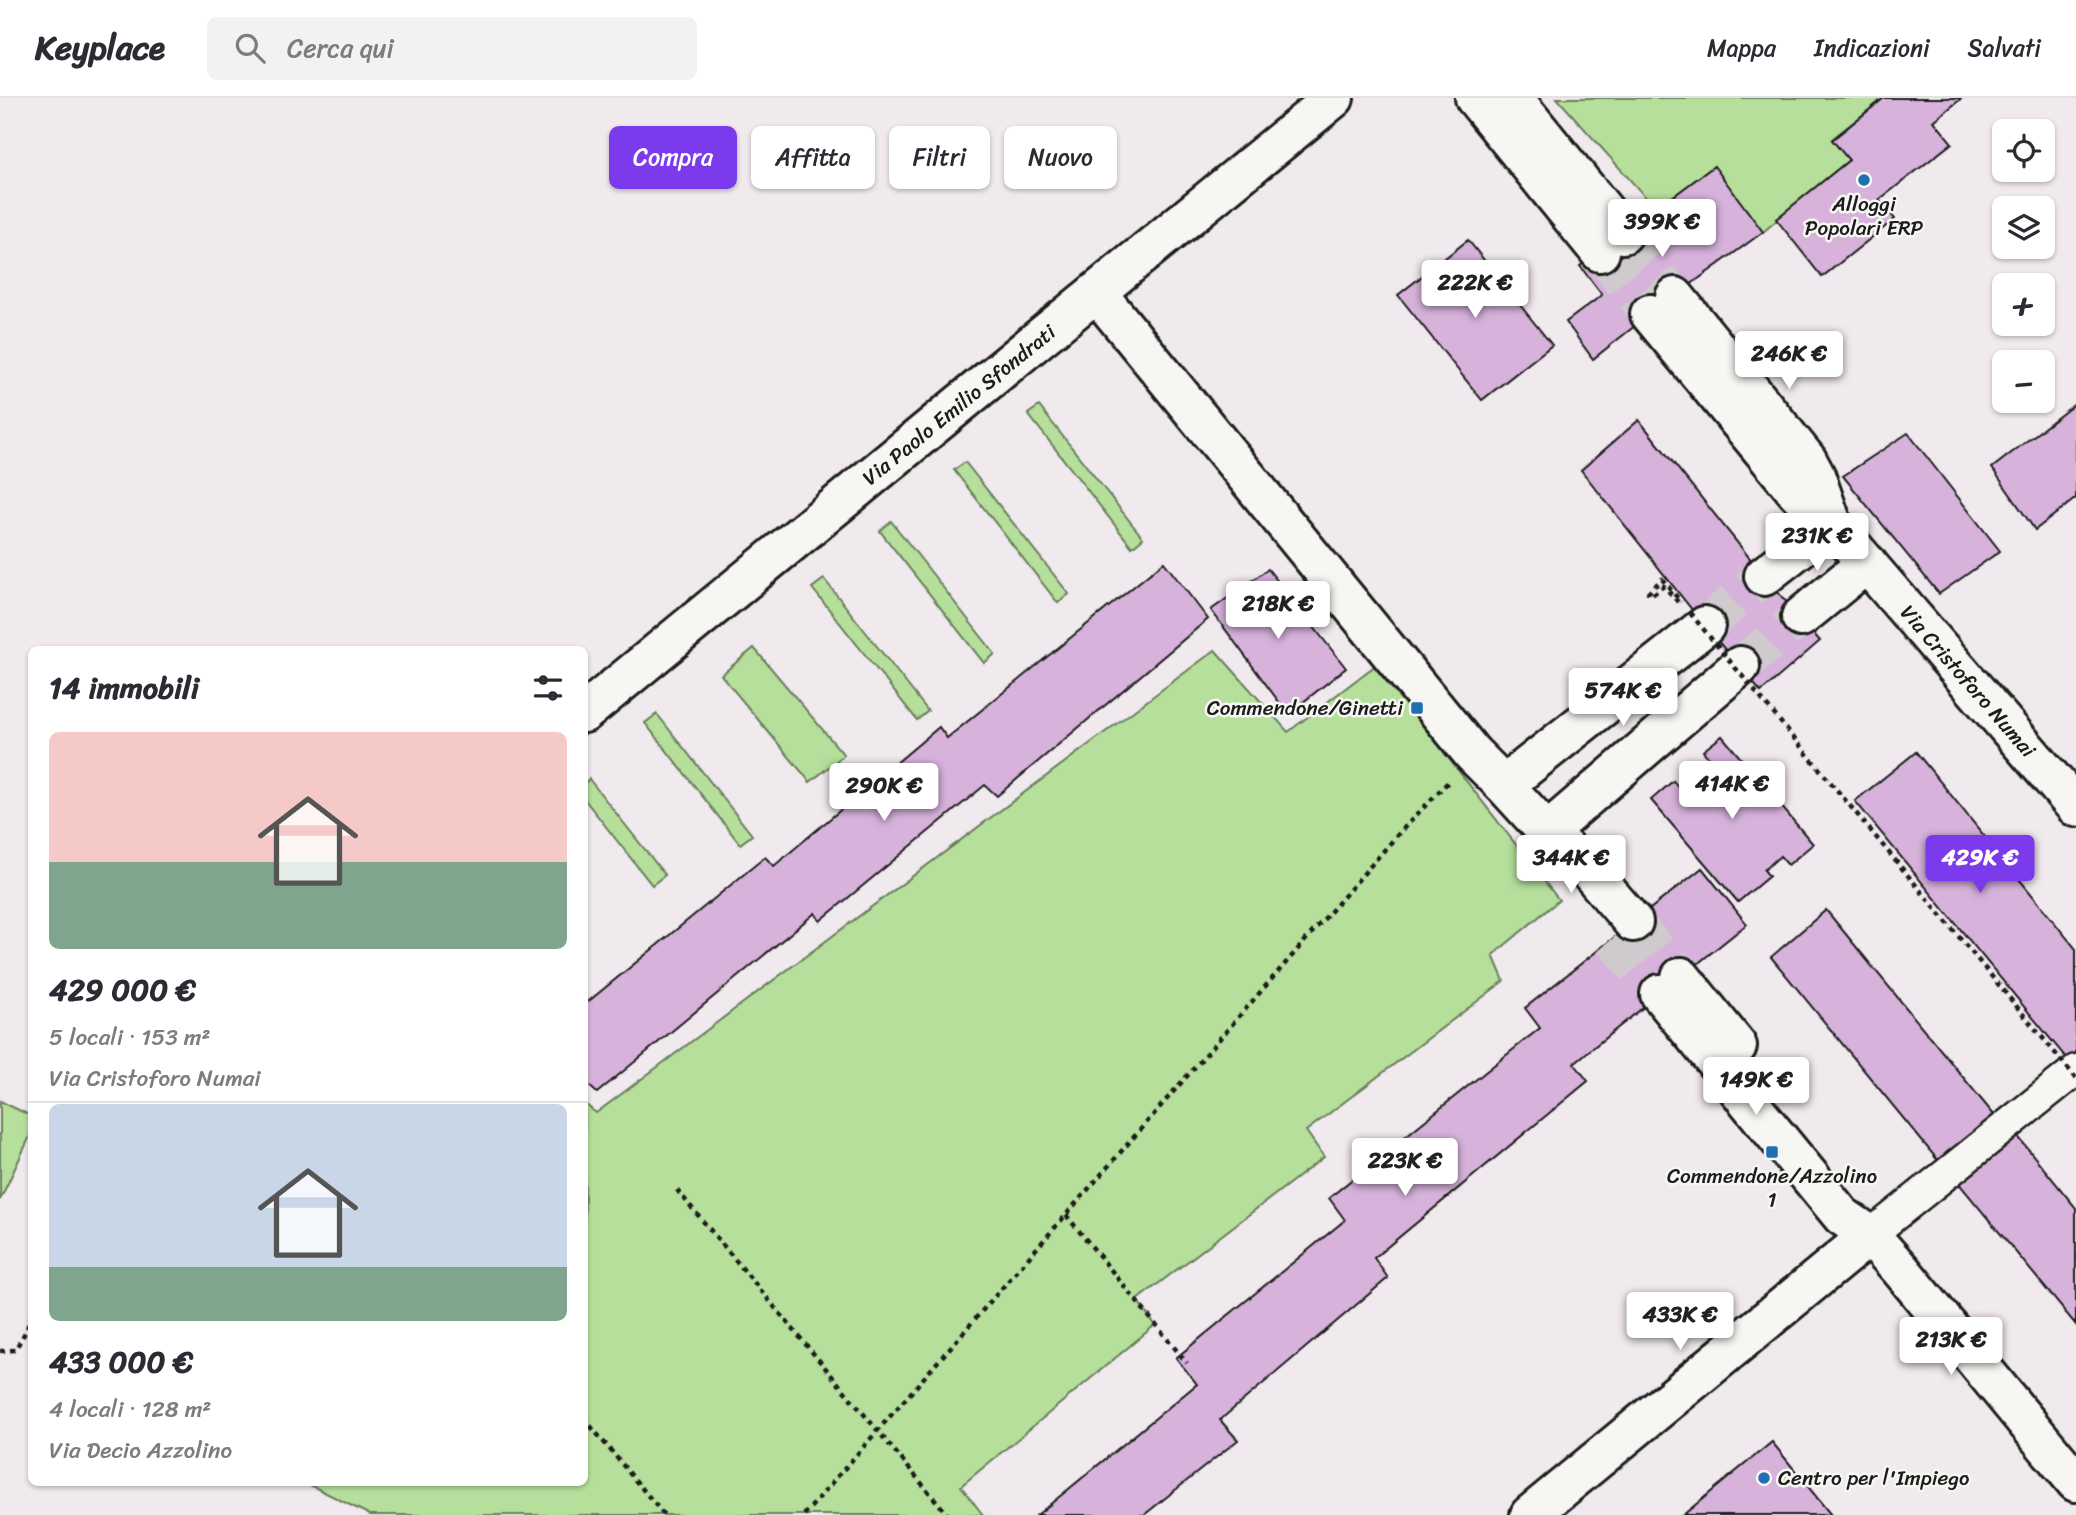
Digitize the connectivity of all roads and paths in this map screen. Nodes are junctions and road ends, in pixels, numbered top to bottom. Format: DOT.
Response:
graph roads {
  1 [pos="1334,98"];
  2 [pos="1475,98"];
  3 [pos="1513,98"];
  4 [pos="1096,292"];
  5 [pos="1662,306"];
  6 [pos="1832,523"];
  7 [pos="1867,563"];
  8 [pos="1764,576"];
  9 [pos="1801,617"];
  10 [pos="1698,620"];
  11 [pos="1740,666"];
  12 [pos="588,710"];
  13 [pos="1472,753"];
  14 [pos="1504,785"];
  15 [pos="2076,807"];
  16 [pos="1546,832"];
  17 [pos="1622,931"];
  18 [pos="1671,985"];
  19 [pos="2076,1070"];
  20 [pos="2076,1077"];
  21 [pos="677,1190"];
  22 [pos="1066,1215"];
  23 [pos="1870,1235"];
  24 [pos="28,1326"];
  25 [pos="0,1351"];
  26 [pos="1187,1363"];
  27 [pos="588,1423"];
  28 [pos="878,1430"];
  29 [pos="2076,1482"];
  30 [pos="664,1515"];
  31 [pos="804,1515"];
  32 [pos="948,1515"];
  33 [pos="1530,1515"];
  1 -- 4 [label="street, Via Paolo Emilio Sfondrati"];
  2 -- 3 [label="street"];
  4 -- 12 [label="street, Via Paolo Emilio Sfondrati"];
  4 -- 13 [label="street"];
  5 -- 6 [label="street, Via Cristoforo Numai"];
  6 -- 7 [label="street, Via Cristoforo Numai"];
  6 -- 8 [label="street"];
  7 -- 9 [label="street"];
  7 -- 15 [label="street, Via Cristoforo Numai"];
  10 -- 14 [label="street"];
  10 -- 20 [label="path, bridge"];
  11 -- 16 [label="street"];
  13 -- 14 [label="street"];
  13 -- 22 [label="path"];
  14 -- 16 [label="street"];
  16 -- 17 [label="street"];
  18 -- 23 [label="street"];
  19 -- 23 [label="street"];
  21 -- 28 [label="path"];
  22 -- 26 [label="path"];
  22 -- 28 [label="path"];
  23 -- 29 [label="street"];
  23 -- 33 [label="street"];
  24 -- 25 [label="path"];
  27 -- 30 [label="path"];
  28 -- 31 [label="path"];
  28 -- 32 [label="path"];
}
